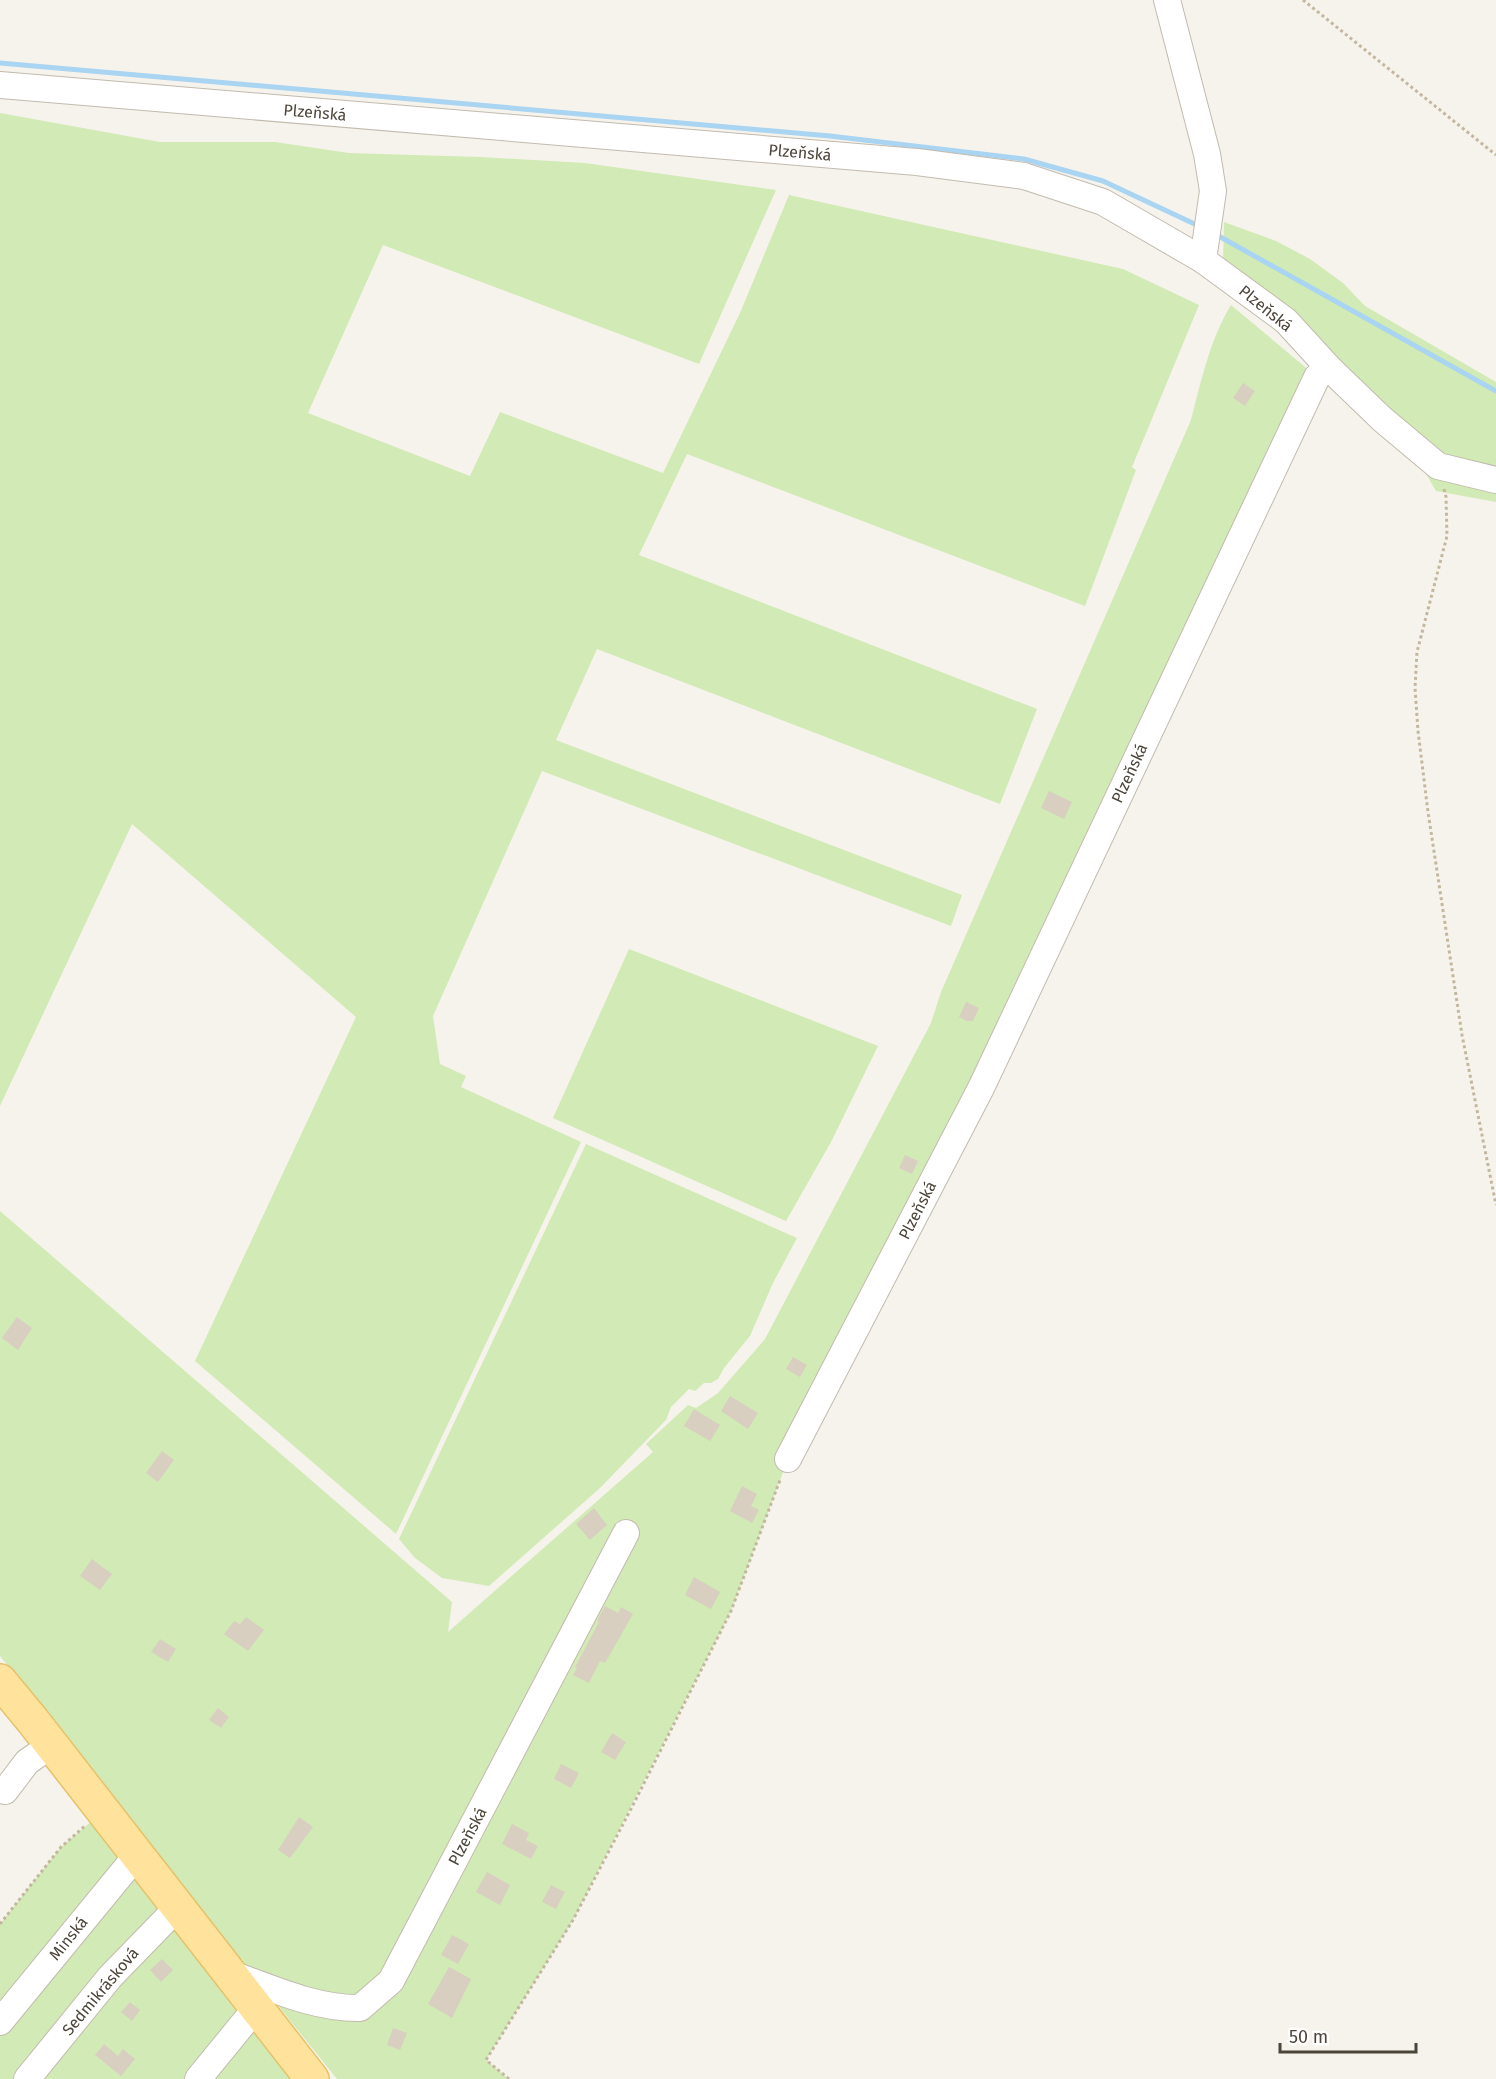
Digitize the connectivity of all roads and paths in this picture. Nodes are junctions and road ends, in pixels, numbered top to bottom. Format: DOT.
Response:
graph roads {
  1 [pos="1167,0"];
  2 [pos="1303,0"];
  3 [pos="0,85"];
  4 [pos="1496,155"];
  5 [pos="1207,240"];
  6 [pos="1329,368"];
  7 [pos="1438,466"];
  8 [pos="1496,480"];
  9 [pos="1496,1205"];
  10 [pos="788,1459"];
  11 [pos="626,1533"];
  12 [pos="0,1682"];
  13 [pos="51,1745"];
  14 [pos="5,1791"];
  15 [pos="103,1811"];
  16 [pos="137,1855"];
  17 [pos="177,1907"];
  18 [pos="0,1924"];
  19 [pos="229,1973"];
  20 [pos="256,2008"];
  21 [pos="0,2022"];
  22 [pos="27,2079"];
  23 [pos="198,2079"];
  24 [pos="312,2079"];
  25 [pos="509,2079"];
  1 -- 5 [label="street"];
  2 -- 4 [label="path"];
  3 -- 5 [label="street, Plzeňská"];
  5 -- 6 [label="street, Plzeňská"];
  6 -- 7 [label="street"];
  6 -- 10 [label="street, Plzeňská"];
  7 -- 8 [label="street"];
  7 -- 9 [label="path"];
  10 -- 25 [label="path"];
  11 -- 19 [label="street, Plzeňská"];
  12 -- 13 [label="main road"];
  13 -- 14 [label="street"];
  13 -- 15 [label="main road"];
  15 -- 16 [label="main road"];
  15 -- 18 [label="path"];
  16 -- 17 [label="main road"];
  16 -- 21 [label="street, Minská"];
  17 -- 19 [label="main road"];
  17 -- 22 [label="street, Sedmikrásková"];
  19 -- 20 [label="main road"];
  20 -- 23 [label="street"];
  20 -- 24 [label="main road"];
}
